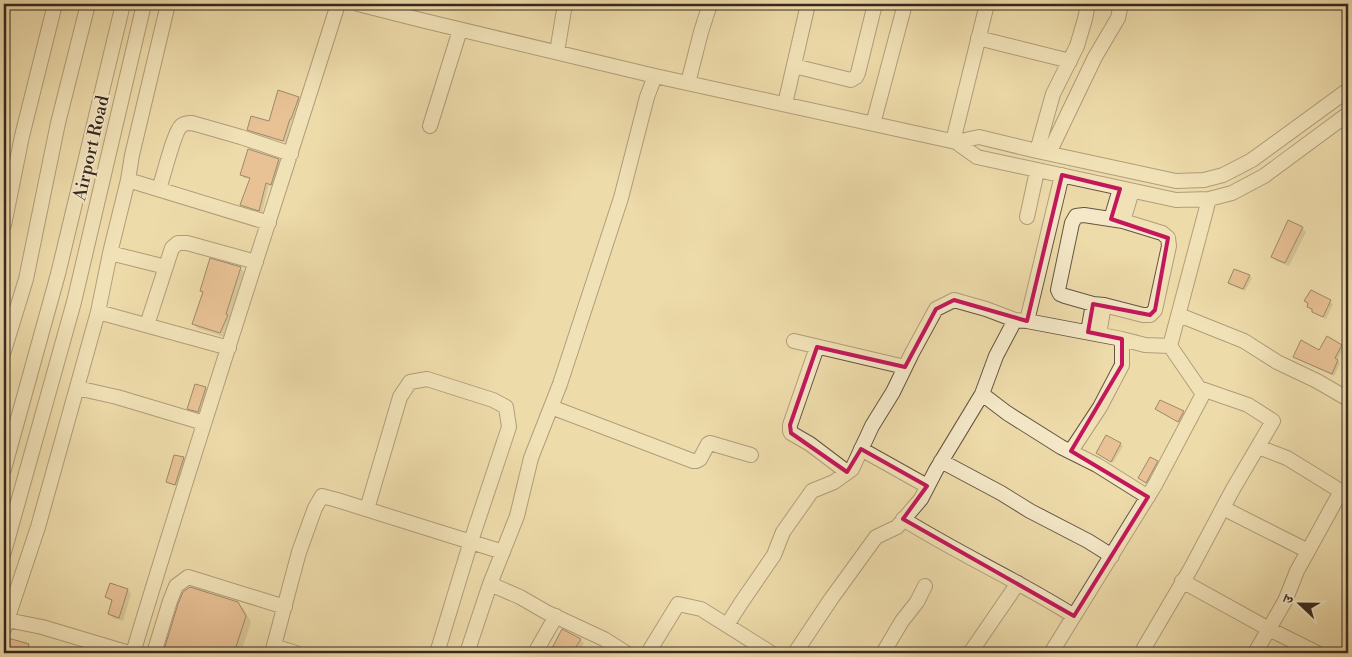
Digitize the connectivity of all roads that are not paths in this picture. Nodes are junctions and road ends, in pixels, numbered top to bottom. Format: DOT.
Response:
graph roads {
  1 [pos="55,4"];
  2 [pos="88,4"];
  3 [pos="123,4"];
  4 [pos="144,4"];
  5 [pos="168,4"];
  6 [pos="338,4"];
  7 [pos="358,4"];
  8 [pos="565,4"];
  9 [pos="710,4"];
  10 [pos="808,4"];
  11 [pos="875,4"];
  12 [pos="905,4"];
  13 [pos="987,4"];
  14 [pos="1088,4"];
  15 [pos="1121,4"];
  16 [pos="460,30"];
  17 [pos="978,38"];
  18 [pos="557,52"];
  19 [pos="1070,61"];
  20 [pos="794,66"];
  21 [pos="654,76"];
  22 [pos="688,83"];
  23 [pos="1348,90"];
  24 [pos="785,104"];
  25 [pos="1348,114"];
  26 [pos="872,124"];
  27 [pos="430,126"];
  28 [pos="954,142"];
  29 [pos="1043,152"];
  30 [pos="291,154"];
  31 [pos="1037,171"];
  32 [pos="1062,175"];
  33 [pos="128,180"];
  34 [pos="159,190"];
  35 [pos="1126,190"];
  36 [pos="1209,199"];
  37 [pos="1027,217"];
  38 [pos="1117,220"];
  39 [pos="269,223"];
  40 [pos="4,225"];
  41 [pos="110,253"];
  42 [pos="256,262"];
  43 [pos="166,268"];
  44 [pos="1098,304"];
  45 [pos="98,312"];
  46 [pos="1178,315"];
  47 [pos="1021,321"];
  48 [pos="147,325"];
  49 [pos="1094,333"];
  50 [pos="1122,339"];
  51 [pos="794,341"];
  52 [pos="1170,346"];
  53 [pos="817,347"];
  54 [pos="228,348"];
  55 [pos="4,351"];
  56 [pos="905,367"];
  57 [pos="77,388"];
  58 [pos="1199,388"];
  59 [pos="982,394"];
  60 [pos="1348,399"];
  61 [pos="551,407"];
  62 [pos="204,423"];
  63 [pos="1258,447"];
  64 [pos="861,449"];
  65 [pos="1070,451"];
  66 [pos="751,455"];
  67 [pos="941,460"];
  68 [pos="4,469"];
  69 [pos="847,472"];
  70 [pos="928,486"];
  71 [pos="1345,494"];
  72 [pos="1148,497"];
  73 [pos="1223,508"];
  74 [pos="367,509"];
  75 [pos="904,519"];
  76 [pos="470,541"];
  77 [pos="4,552"];
  78 [pos="503,552"];
  79 [pos="1308,552"];
  80 [pos="1112,556"];
  81 [pos="1182,581"];
  82 [pos="1018,583"];
  83 [pos="490,584"];
  84 [pos="925,586"];
  85 [pos="284,607"];
  86 [pos="556,616"];
  87 [pos="1074,616"];
  88 [pos="5,625"];
  89 [pos="727,625"];
  90 [pos="1269,629"];
  91 [pos="273,650"];
  92 [pos="131,653"];
  93 [pos="154,653"];
  94 [pos="296,653"];
  95 [pos="436,653"];
  96 [pos="467,653"];
  97 [pos="535,653"];
  98 [pos="626,653"];
  99 [pos="648,653"];
  100 [pos="771,653"];
  101 [pos="795,653"];
  102 [pos="883,653"];
  103 [pos="970,653"];
  104 [pos="1052,653"];
  105 [pos="1143,653"];
  106 [pos="1255,653"];
  107 [pos="1317,653"];
  1 -- 40 [label="street"];
  2 -- 55 [label="street"];
  3 -- 68 [label="street"];
  4 -- 77 [label="street, Airport Road"];
  5 -- 33 [label="street"];
  6 -- 30 [label="street"];
  7 -- 16 [label="street"];
  8 -- 18 [label="street"];
  9 -- 22 [label="street"];
  10 -- 20 [label="street"];
  11 -- 20 [label="street"];
  12 -- 26 [label="street"];
  13 -- 17 [label="street"];
  14 -- 19 [label="street"];
  15 -- 29 [label="street"];
  16 -- 18 [label="street"];
  16 -- 27 [label="street"];
  17 -- 19 [label="street"];
  17 -- 28 [label="street"];
  18 -- 21 [label="street"];
  19 -- 29 [label="street"];
  20 -- 24 [label="street"];
  21 -- 22 [label="street"];
  21 -- 61 [label="street"];
  22 -- 24 [label="street"];
  23 -- 29 [label="street"];
  24 -- 26 [label="street"];
  25 -- 36 [label="street"];
  26 -- 28 [label="street"];
  28 -- 29 [label="street"];
  28 -- 31 [label="street"];
  30 -- 34 [label="street"];
  30 -- 39 [label="street"];
  31 -- 32 [label="street"];
  31 -- 37 [label="street"];
  32 -- 35 [label="street"];
  32 -- 47 [label="street"];
  33 -- 34 [label="street"];
  33 -- 41 [label="street"];
  34 -- 39 [label="street"];
  35 -- 36 [label="street"];
  35 -- 38 [label="street"];
  36 -- 46 [label="street"];
  38 -- 44 [label="street"];
  38 -- 44 [label="street"];
  39 -- 42 [label="street"];
  41 -- 43 [label="street"];
  41 -- 45 [label="street"];
  42 -- 43 [label="street"];
  42 -- 54 [label="street"];
  43 -- 48 [label="street"];
  44 -- 49 [label="street"];
  45 -- 48 [label="street"];
  45 -- 57 [label="street"];
  46 -- 52 [label="street"];
  46 -- 60 [label="street"];
  47 -- 49 [label="street"];
  47 -- 56 [label="street"];
  47 -- 59 [label="street"];
  48 -- 54 [label="street"];
  49 -- 50 [label="street"];
  50 -- 52 [label="street"];
  50 -- 65 [label="street"];
  51 -- 53 [label="street"];
  52 -- 58 [label="street"];
  53 -- 56 [label="street"];
  53 -- 69 [label="street"];
  54 -- 62 [label="street"];
  56 -- 64 [label="street"];
  57 -- 62 [label="street"];
  57 -- 88 [label="street"];
  58 -- 63 [label="street"];
  58 -- 72 [label="street"];
  59 -- 65 [label="street"];
  59 -- 67 [label="street"];
  61 -- 66 [label="street"];
  61 -- 78 [label="street"];
  62 -- 92 [label="street"];
  63 -- 71 [label="street"];
  63 -- 73 [label="street"];
  64 -- 69 [label="street"];
  64 -- 70 [label="street"];
  65 -- 72 [label="street"];
  67 -- 70 [label="street"];
  67 -- 80 [label="street"];
  69 -- 89 [label="street"];
  70 -- 75 [label="street"];
  71 -- 79 [label="street"];
  72 -- 80 [label="street"];
  73 -- 79 [label="street"];
  73 -- 81 [label="street"];
  74 -- 76 [label="street"];
  74 -- 76 [label="street"];
  74 -- 85 [label="street"];
  75 -- 82 [label="street"];
  75 -- 101 [label="street"];
  76 -- 78 [label="street"];
  76 -- 95 [label="street"];
  78 -- 83 [label="street"];
  79 -- 90 [label="street"];
  80 -- 87 [label="street"];
  81 -- 90 [label="street"];
  81 -- 105 [label="street"];
  82 -- 87 [label="street"];
  82 -- 103 [label="street"];
  83 -- 86 [label="street"];
  83 -- 96 [label="street"];
  84 -- 102 [label="street"];
  85 -- 91 [label="street"];
  85 -- 93 [label="street"];
  86 -- 97 [label="street"];
  86 -- 98 [label="street"];
  87 -- 104 [label="street"];
  88 -- 92 [label="street"];
  89 -- 99 [label="street"];
  89 -- 100 [label="street"];
  90 -- 106 [label="street"];
  90 -- 107 [label="street"];
  91 -- 94 [label="street"];
}
